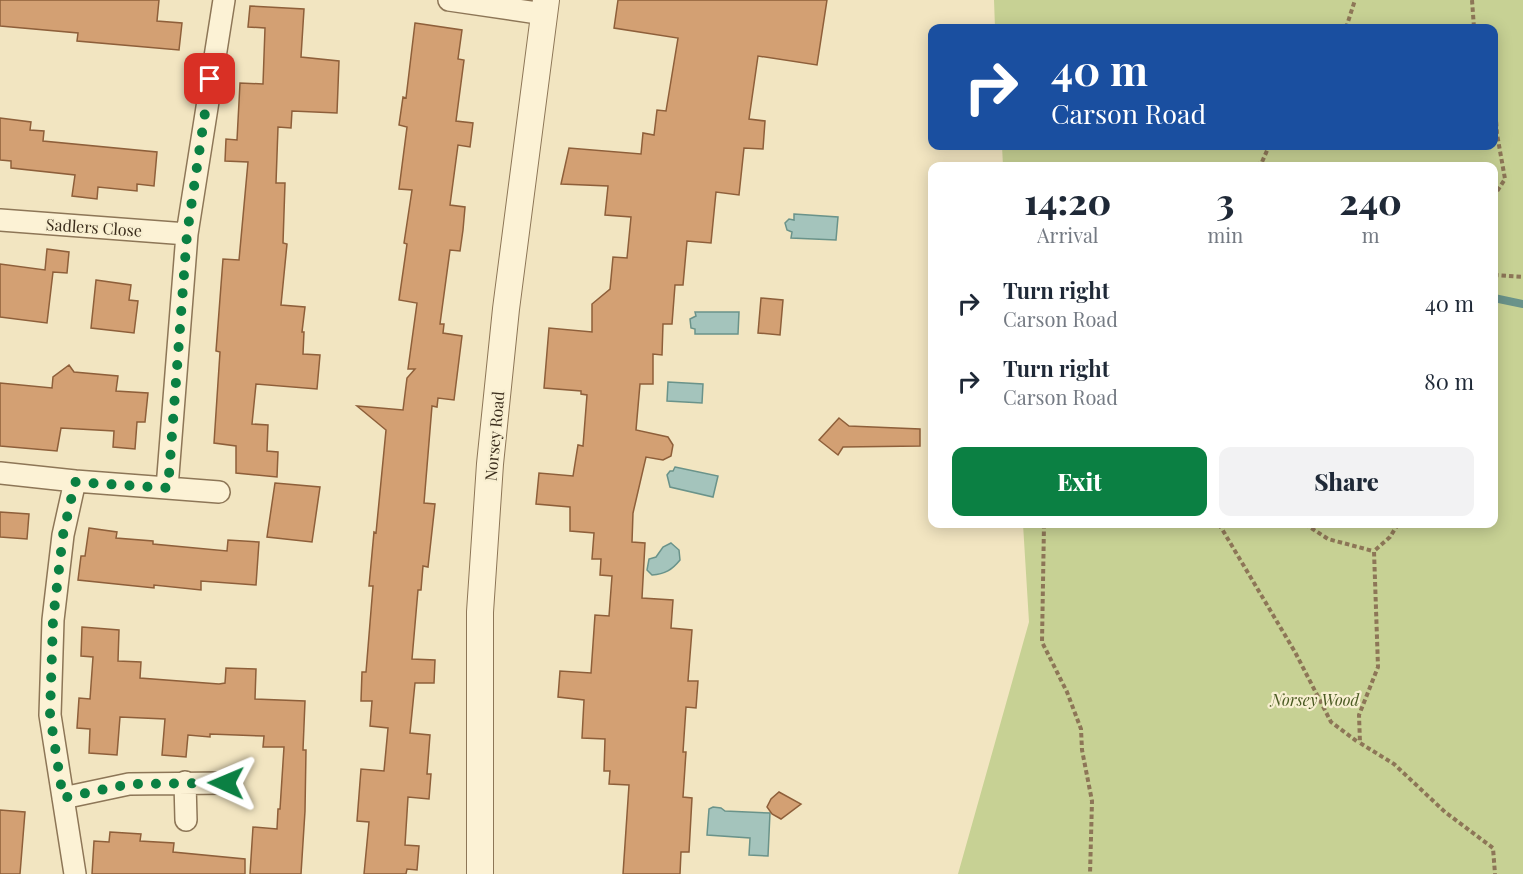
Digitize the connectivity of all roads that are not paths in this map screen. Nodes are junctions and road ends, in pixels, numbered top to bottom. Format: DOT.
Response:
graph roads {
  1 [pos="224,0"];
  2 [pos="448,0"];
  3 [pos="545,7"];
  4 [pos="0,220"];
  5 [pos="187,234"];
  6 [pos="0,473"];
  7 [pos="75,482"];
  8 [pos="168,488"];
  9 [pos="219,492"];
  10 [pos="185,782"];
  11 [pos="226,783"];
  12 [pos="63,798"];
  13 [pos="186,820"];
  14 [pos="75,874"];
  15 [pos="480,874"];
  1 -- 5 [label="street"];
  2 -- 3 [label="street"];
  3 -- 15 [label="street, Norsey Road"];
  4 -- 5 [label="street, Sadlers Close"];
  5 -- 8 [label="street"];
  6 -- 7 [label="street"];
  7 -- 8 [label="street"];
  7 -- 12 [label="street"];
  8 -- 9 [label="street"];
  10 -- 11 [label="street"];
  10 -- 12 [label="street"];
  10 -- 13 [label="street"];
  12 -- 14 [label="street"];
}
